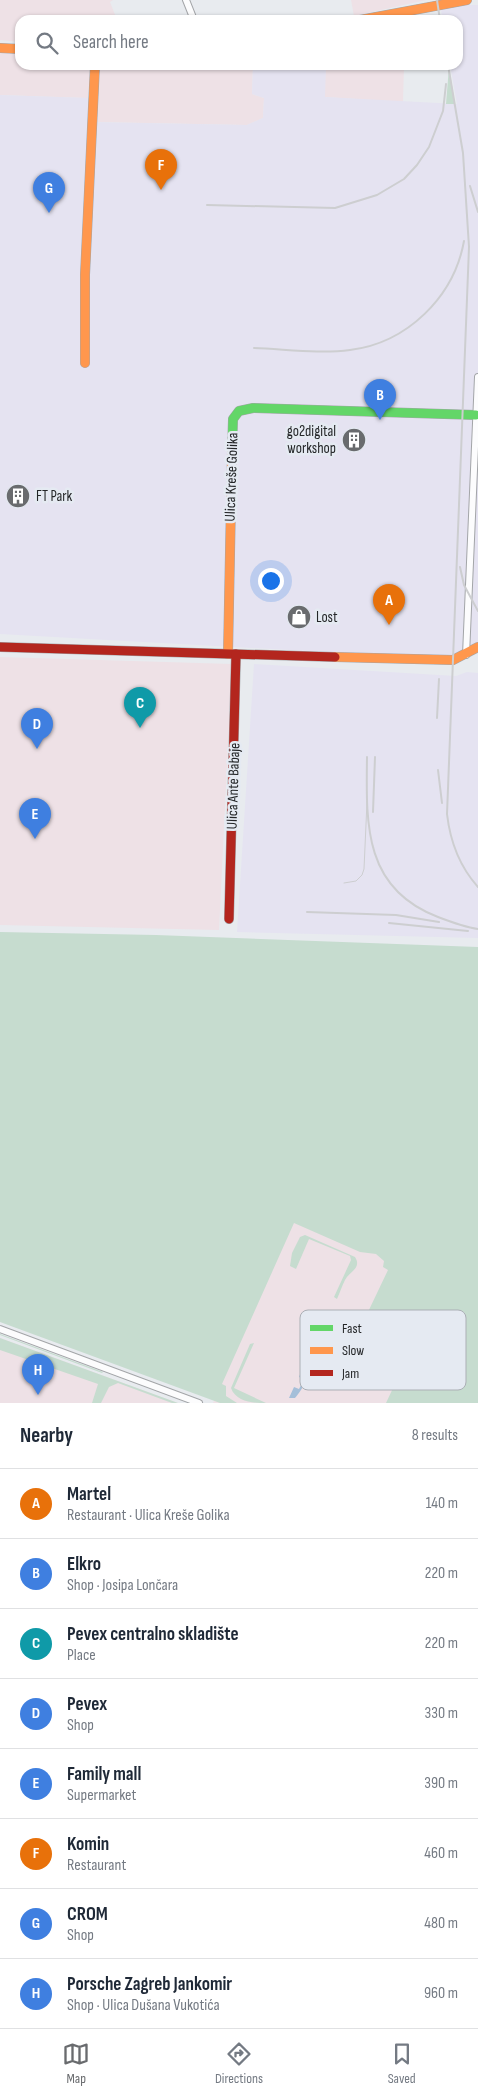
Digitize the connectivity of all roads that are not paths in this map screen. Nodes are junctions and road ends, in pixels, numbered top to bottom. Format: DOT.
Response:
graph roads {
  1 [pos="186,0"];
  2 [pos="467,0"];
  3 [pos="192,15"];
  4 [pos="384,15"];
  5 [pos="0,48"];
  6 [pos="15,50"];
  7 [pos="95,70"];
  8 [pos="85,363"];
  9 [pos="478,377"];
  10 [pos="476,415"];
  11 [pos="0,647"];
  12 [pos="478,647"];
  13 [pos="232,654"];
  14 [pos="466,655"];
  15 [pos="229,919"];
  16 [pos="0,1329"];
  17 [pos="199,1403"];
  1 -- 3 [label="street"];
  2 -- 4 [label="street"];
  5 -- 6 [label="street"];
  7 -- 8 [label="street"];
  9 -- 10 [label="street"];
  10 -- 13 [label="street, Ulica Kreše Golika"];
  10 -- 14 [label="street"];
  11 -- 13 [label="street"];
  12 -- 14 [label="street"];
  13 -- 14 [label="street"];
  13 -- 15 [label="street, Ulica Ante Babaje"];
  16 -- 17 [label="street"];
}
